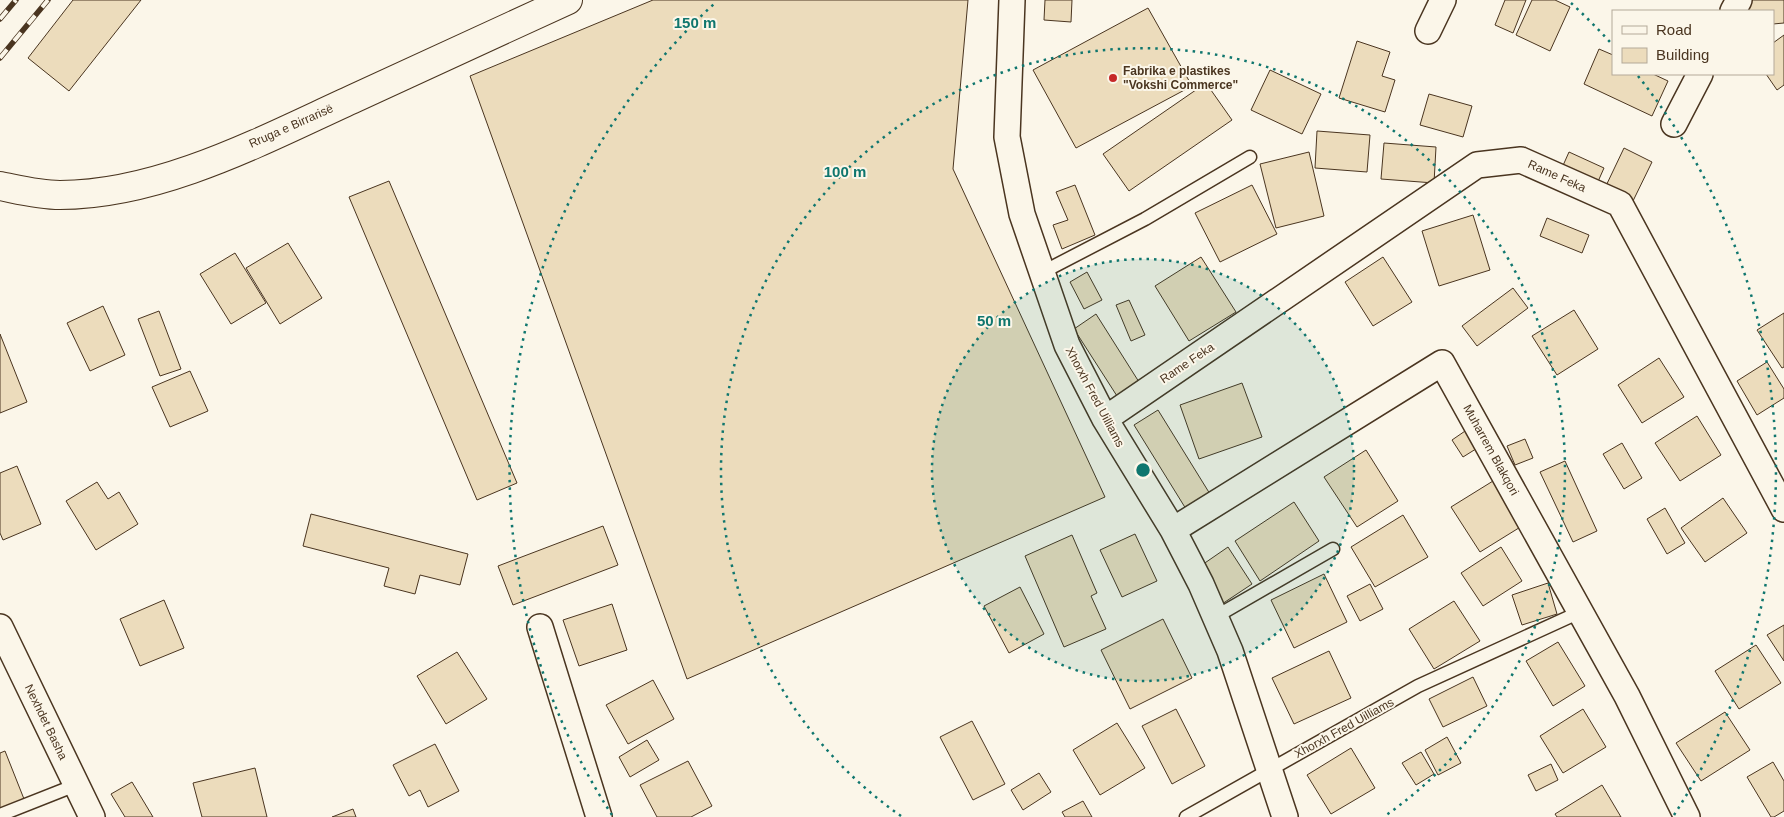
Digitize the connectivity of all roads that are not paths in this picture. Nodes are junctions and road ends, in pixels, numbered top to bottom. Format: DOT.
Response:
graph roads {
  1 [pos="568,0"];
  2 [pos="1012,0"];
  3 [pos="1443,0"];
  4 [pos="547,6"];
  5 [pos="1428,31"];
  6 [pos="1699,75"];
  7 [pos="1674,124"];
  8 [pos="1250,157"];
  9 [pos="0,186"];
  10 [pos="1042,273"];
  11 [pos="1105,419"];
  12 [pos="1784,509"];
  13 [pos="1173,530"];
  14 [pos="1333,550"];
  15 [pos="1580,612"];
  16 [pos="1215,617"];
  17 [pos="0,627"];
  18 [pos="540,627"];
  19 [pos="1269,770"];
  20 [pos="76,785"];
  21 [pos="0,815"];
  22 [pos="92,817"];
  23 [pos="599,817"];
  24 [pos="1186,817"];
  25 [pos="1285,817"];
  26 [pos="1687,817"];
  1 -- 4 [label="street, Rruga e Birrarisë"];
  2 -- 10 [label="street, Xhorxh Fred Uilliams"];
  3 -- 5 [label="street"];
  4 -- 9 [label="street, Rruga e Birrarisë"];
  6 -- 7 [label="street"];
  8 -- 10 [label="lane"];
  10 -- 11 [label="street, Xhorxh Fred Uilliams"];
  11 -- 12 [label="street, Rame Feka"];
  11 -- 13 [label="street, Xhorxh Fred Uilliams"];
  13 -- 15 [label="street, Muharrem Blakqori"];
  13 -- 16 [label="street, Xhorxh Fred Uilliams"];
  14 -- 16 [label="lane"];
  15 -- 19 [label="lane, Xhorxh Fred Uilliams"];
  15 -- 26 [label="street, Muharrem Blakqori"];
  16 -- 19 [label="street, Xhorxh Fred Uilliams"];
  17 -- 20 [label="street, Nexhdet Basha"];
  18 -- 23 [label="street"];
  19 -- 24 [label="lane, Xhorxh Fred Uilliams"];
  19 -- 25 [label="street, Xhorxh Fred Uilliams"];
  20 -- 21 [label="lane"];
  20 -- 22 [label="street, Nexhdet Basha"];
}
